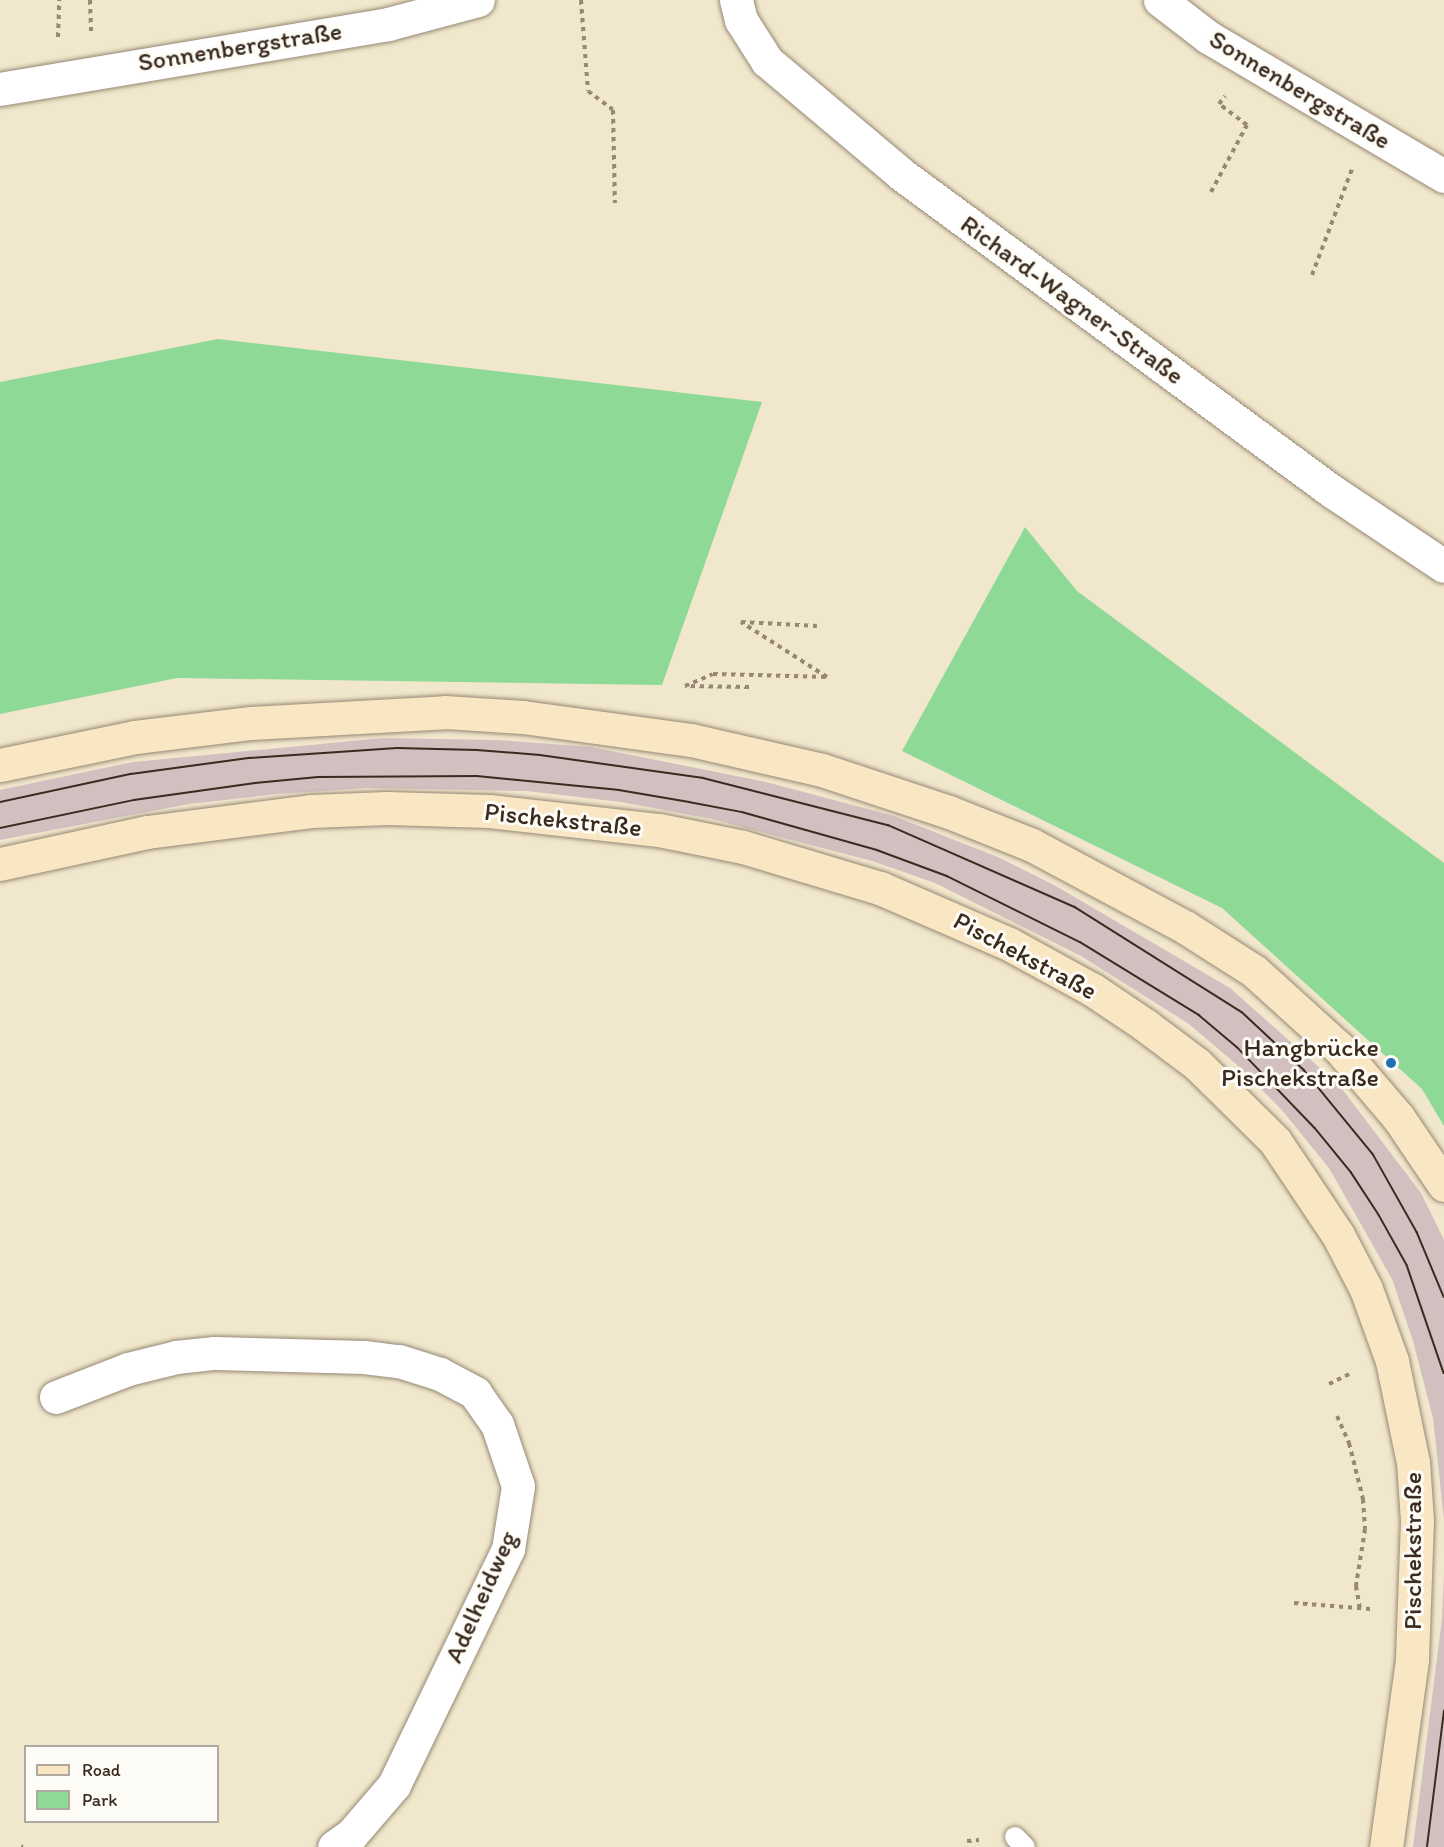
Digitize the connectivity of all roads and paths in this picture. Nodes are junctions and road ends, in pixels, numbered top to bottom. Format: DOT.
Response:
graph roads {
  1 [pos="478,0"];
  2 [pos="582,0"];
  3 [pos="736,0"];
  4 [pos="1160,0"];
  5 [pos="0,89"];
  6 [pos="1219,104"];
  7 [pos="1367,129"];
  8 [pos="1444,176"];
  9 [pos="1211,192"];
  10 [pos="615,203"];
  11 [pos="1312,275"];
  12 [pos="1444,566"];
  13 [pos="817,626"];
  14 [pos="749,687"];
  15 [pos="0,765"];
  16 [pos="0,864"];
  17 [pos="1444,1185"];
  18 [pos="1356,1371"];
  19 [pos="1329,1384"];
  20 [pos="56,1397"];
  21 [pos="1337,1416"];
  22 [pos="1294,1603"];
  23 [pos="1360,1608"];
  24 [pos="1372,1609"];
  25 [pos="334,1847"];
  26 [pos="1386,1847"];
  1 -- 5 [label="street, Sonnenbergstraße"];
  2 -- 10 [label="path"];
  3 -- 12 [label="street, Richard-Wagner-Straße"];
  4 -- 7 [label="street, Sonnenbergstraße"];
  6 -- 9 [label="path"];
  7 -- 8 [label="street, Sonnenbergstraße"];
  7 -- 11 [label="path"];
  13 -- 14 [label="path"];
  15 -- 17 [label="main road"];
  16 -- 26 [label="main road, Pischekstraße"];
  18 -- 19 [label="path"];
  20 -- 25 [label="street, Adelheidweg"];
  21 -- 23 [label="path"];
  22 -- 23 [label="path"];
  23 -- 24 [label="path"];
}
